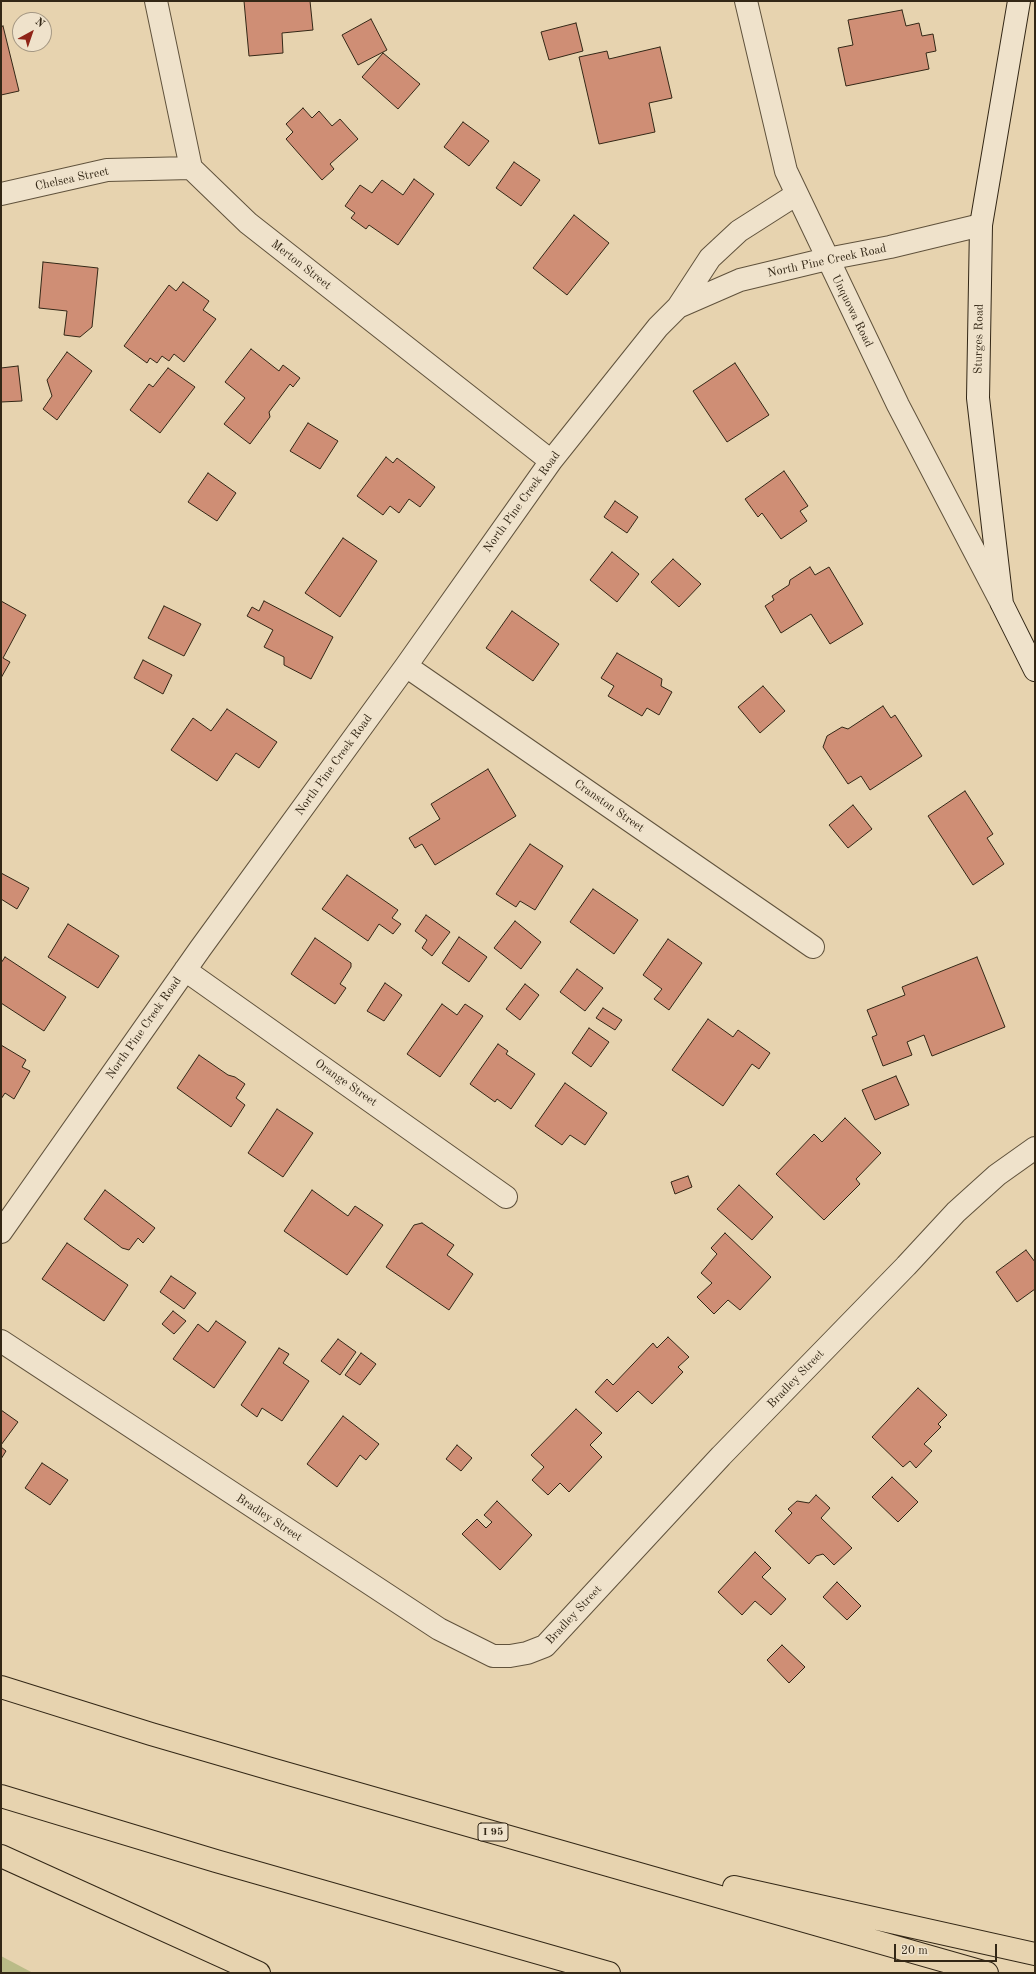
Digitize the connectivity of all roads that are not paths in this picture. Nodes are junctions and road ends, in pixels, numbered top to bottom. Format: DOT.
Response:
graph roads {
  1 [pos="156,1"];
  2 [pos="746,1"];
  3 [pos="1018,1"];
  4 [pos="191,168"];
  5 [pos="1,194"];
  6 [pos="797,194"];
  7 [pos="981,225"];
  8 [pos="827,259"];
  9 [pos="678,307"];
  10 [pos="551,461"];
  11 [pos="1002,604"];
  12 [pos="406,666"];
  13 [pos="1034,666"];
  14 [pos="813,947"];
  15 [pos="185,970"];
  16 [pos="1035,1148"];
  17 [pos="506,1197"];
  18 [pos="1,1232"];
  19 [pos="1,1341"];
  20 [pos="1,1687"];
  21 [pos="1,1796"];
  22 [pos="509,1837"];
  23 [pos="1,1856"];
  24 [pos="1035,1954"];
  25 [pos="259,1973"];
  26 [pos="609,1973"];
  27 [pos="987,1973"];
  1 -- 4 [label="street"];
  2 -- 6 [label="street, Unquowa Road"];
  3 -- 7 [label="street, Sturges Road"];
  4 -- 5 [label="street, Chelsea Street"];
  4 -- 10 [label="street, Merton Street"];
  6 -- 8 [label="street, Unquowa Road"];
  6 -- 9 [label="street, North Pine Creek Road"];
  7 -- 8 [label="street, North Pine Creek Road"];
  7 -- 11 [label="street, Sturges Road"];
  8 -- 9 [label="street, North Pine Creek Road"];
  8 -- 11 [label="street, Unquowa Road"];
  9 -- 10 [label="street, North Pine Creek Road"];
  10 -- 12 [label="street, North Pine Creek Road"];
  11 -- 13 [label="street, Sturges Road"];
  12 -- 14 [label="street, Cranston Street"];
  12 -- 15 [label="street, North Pine Creek Road"];
  15 -- 17 [label="street, Orange Street"];
  15 -- 18 [label="street, North Pine Creek Road"];
  16 -- 19 [label="street, Bradley Street"];
  20 -- 22 [label="highway, I 95"];
  21 -- 26 [label="highway"];
  22 -- 24 [label="highway"];
  22 -- 27 [label="highway, I 95"];
  23 -- 25 [label="highway"];
}
